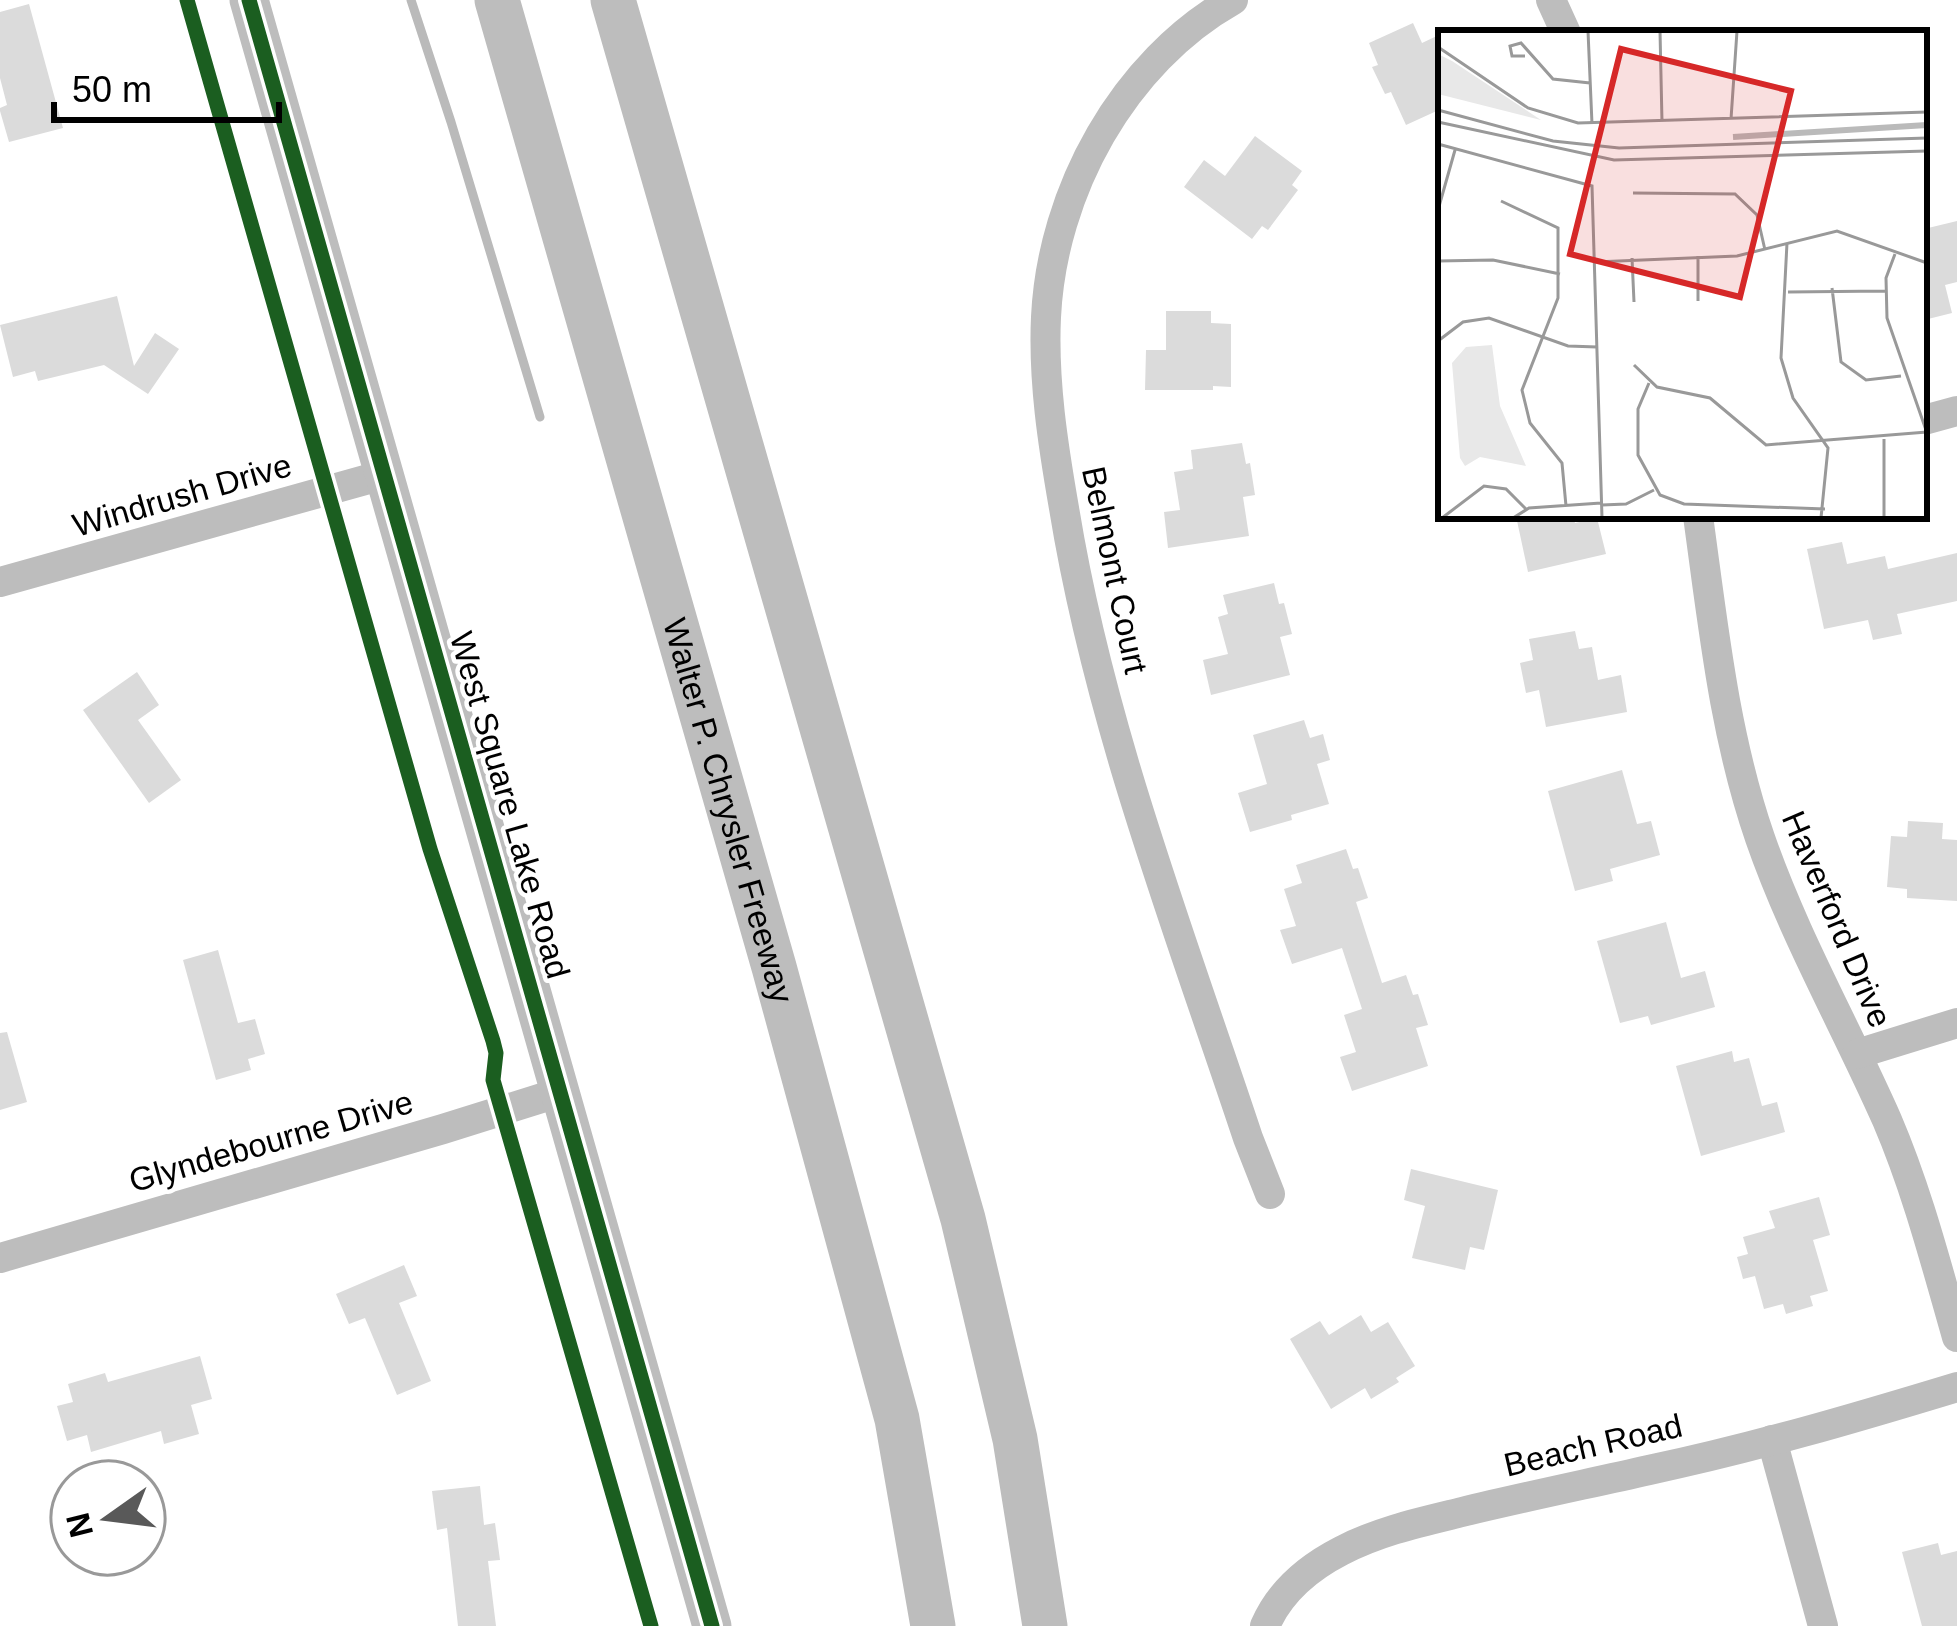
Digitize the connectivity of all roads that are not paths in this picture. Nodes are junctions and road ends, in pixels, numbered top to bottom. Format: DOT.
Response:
graph roads {
  1 [pos="249,0"];
  2 [pos="497,0"];
  3 [pos="613,0"];
  4 [pos="1233,0"];
  5 [pos="1550,0"];
  6 [pos="1565,30"];
  7 [pos="1957,411"];
  8 [pos="1927,419"];
  9 [pos="383,475"];
  10 [pos="1698,519"];
  11 [pos="0,582"];
  12 [pos="1957,1023"];
  13 [pos="1857,1054"];
  14 [pos="562,1092"];
  15 [pos="1270,1194"];
  16 [pos="0,1258"];
  17 [pos="1957,1337"];
  18 [pos="1957,1387"];
  19 [pos="1772,1440"];
  20 [pos="1267,1621"];
  21 [pos="712,1626"];
  22 [pos="933,1626"];
  23 [pos="1046,1626"];
  24 [pos="1823,1626"];
  1 -- 9 [label="main road, West Square Lake Road"];
  2 -- 22 [label="highway, Walter P. Chrysler Freeway"];
  3 -- 23 [label="highway"];
  4 -- 15 [label="street, Belmont Court"];
  5 -- 6 [label="street"];
  7 -- 8 [label="street"];
  9 -- 11 [label="street, Windrush Drive"];
  9 -- 14 [label="main road, West Square Lake Road"];
  10 -- 13 [label="street, Haverford Drive"];
  12 -- 13 [label="street"];
  13 -- 17 [label="street, Haverford Drive"];
  14 -- 16 [label="street, Glyndebourne Drive"];
  14 -- 21 [label="main road, West Square Lake Road"];
  18 -- 19 [label="street, Beach Road"];
  19 -- 20 [label="street, Beach Road"];
  19 -- 24 [label="street"];
}
